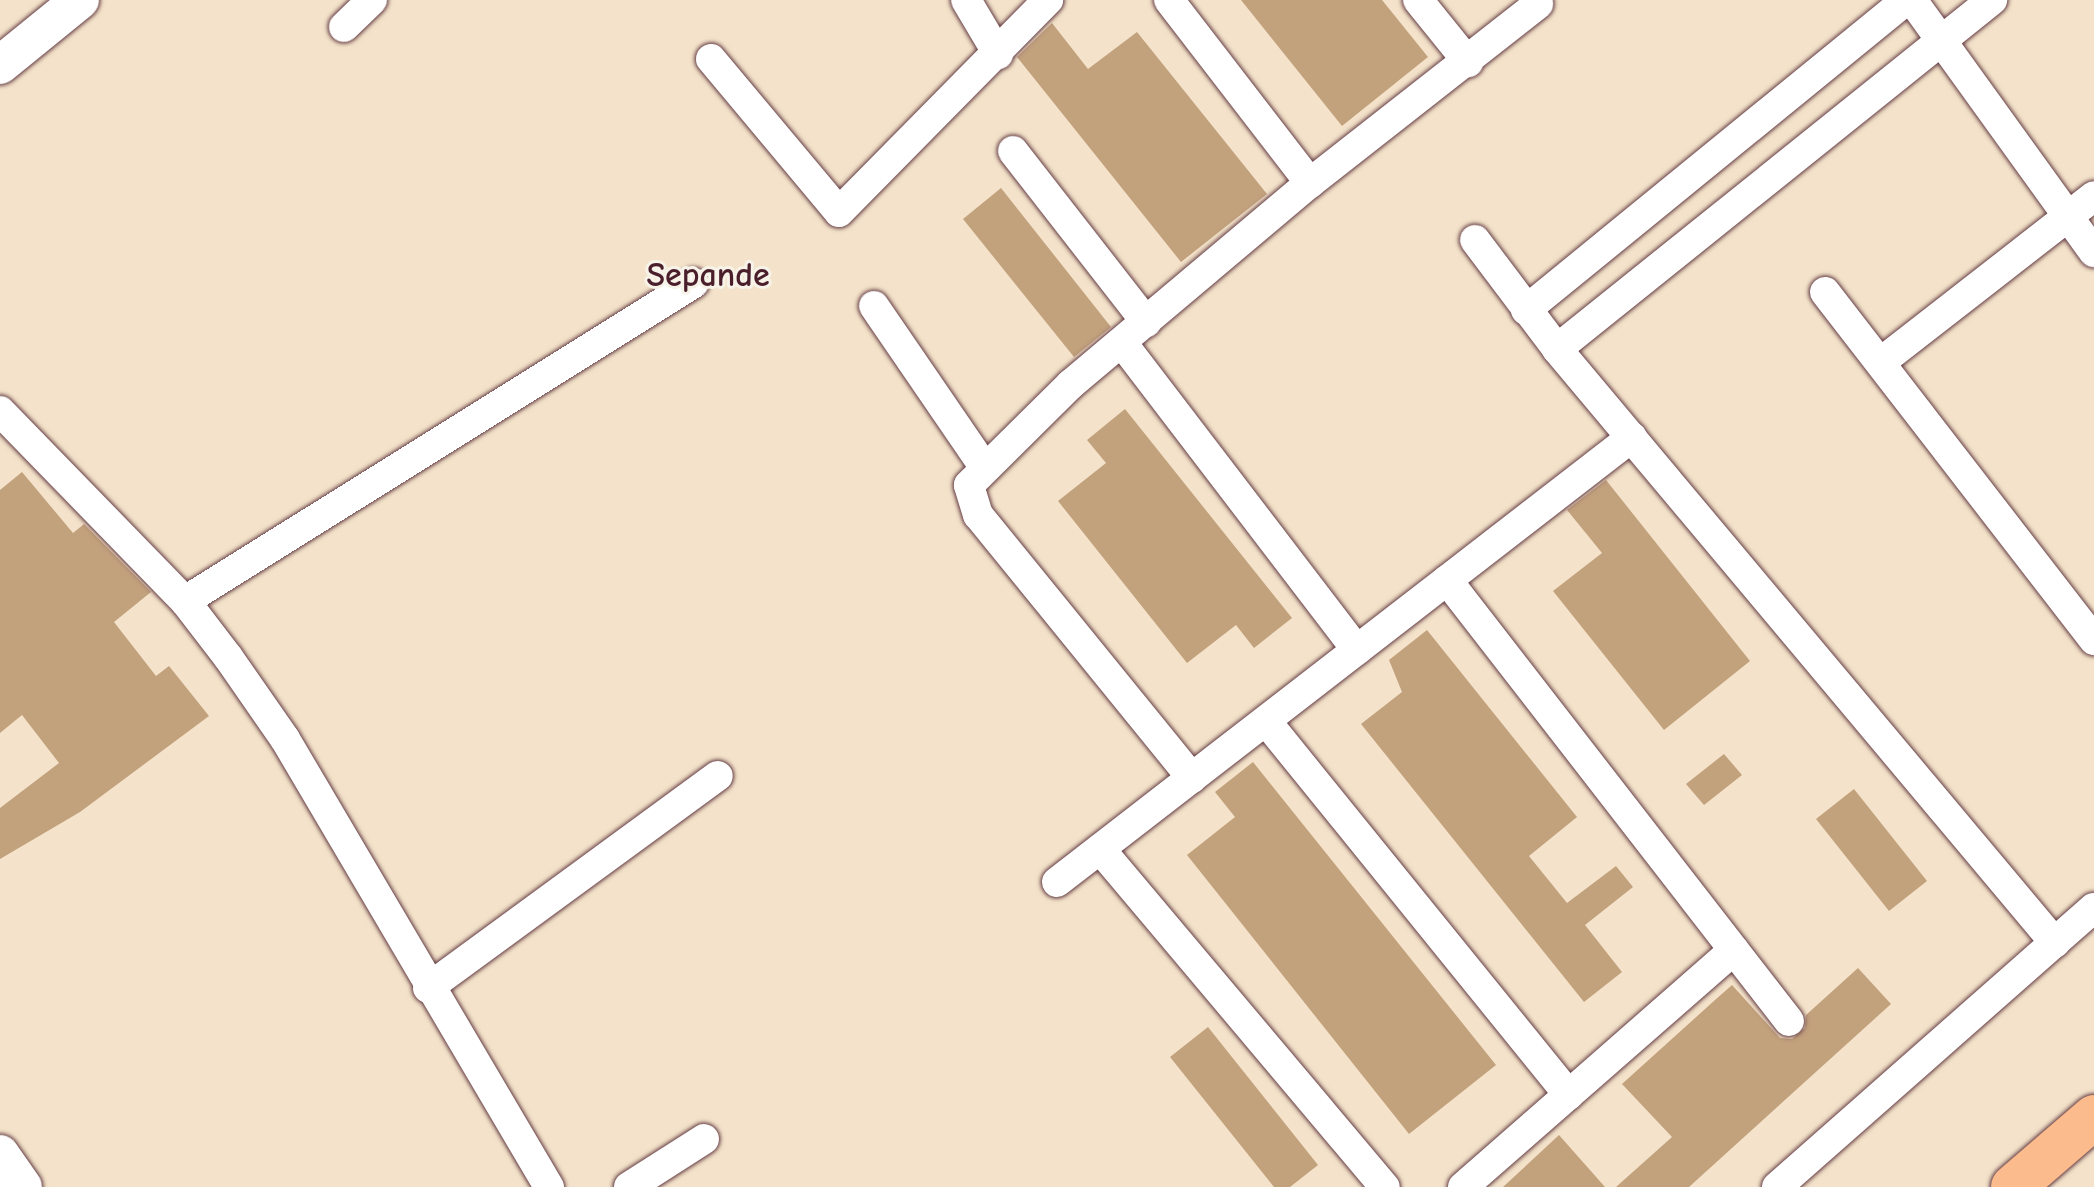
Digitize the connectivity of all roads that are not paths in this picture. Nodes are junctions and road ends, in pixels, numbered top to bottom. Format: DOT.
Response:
graph roads {
  1 [pos="80,0"];
  2 [pos="966,0"];
  3 [pos="1048,0"];
  4 [pos="1169,0"];
  5 [pos="1418,0"];
  6 [pos="1909,0"];
  7 [pos="1992,0"];
  8 [pos="1538,4"];
  9 [pos="1943,41"];
  10 [pos="998,54"];
  11 [pos="711,59"];
  12 [pos="1468,62"];
  13 [pos="0,65"];
  14 [pos="1013,151"];
  15 [pos="1310,183"];
  16 [pos="2094,196"];
  17 [pos="2068,217"];
  18 [pos="1475,240"];
  19 [pos="2094,252"];
  20 [pos="694,283"];
  21 [pos="1825,292"];
  22 [pos="874,306"];
  23 [pos="1526,310"];
  24 [pos="1146,322"];
  25 [pos="1123,344"];
  26 [pos="1557,349"];
  27 [pos="1881,362"];
  28 [pos="0,411"];
  29 [pos="1632,437"];
  30 [pos="983,465"];
  31 [pos="1447,580"];
  32 [pos="185,601"];
  33 [pos="2089,623"];
  34 [pos="1357,650"];
  35 [pos="1266,721"];
  36 [pos="718,776"];
  37 [pos="1192,778"];
  38 [pos="1100,849"];
  39 [pos="1057,882"];
  40 [pos="2094,908"];
  41 [pos="2055,943"];
  42 [pos="1734,950"];
  43 [pos="428,988"];
  44 [pos="1789,1021"];
  45 [pos="1569,1095"];
  46 [pos="2094,1117"];
  47 [pos="704,1139"];
  48 [pos="0,1154"];
  49 [pos="23,1187"];
  50 [pos="549,1187"];
  51 [pos="629,1187"];
  52 [pos="1385,1187"];
  53 [pos="1463,1187"];
  54 [pos="1777,1187"];
  55 [pos="2013,1187"];
  1 -- 13 [label="street"];
  2 -- 10 [label="street"];
  3 -- 10 [label="street"];
  4 -- 15 [label="street"];
  5 -- 12 [label="street"];
  6 -- 9 [label="street"];
  6 -- 23 [label="street"];
  7 -- 9 [label="street"];
  8 -- 12 [label="street"];
  9 -- 17 [label="street"];
  9 -- 26 [label="street"];
  10 -- 11 [label="street"];
  12 -- 15 [label="street"];
  14 -- 24 [label="street"];
  15 -- 24 [label="street"];
  16 -- 17 [label="street"];
  17 -- 19 [label="street"];
  17 -- 27 [label="street"];
  18 -- 23 [label="street"];
  20 -- 32 [label="street"];
  21 -- 27 [label="street"];
  22 -- 30 [label="street"];
  23 -- 26 [label="street"];
  24 -- 25 [label="street"];
  25 -- 30 [label="street"];
  25 -- 34 [label="street"];
  26 -- 29 [label="street"];
  27 -- 33 [label="street"];
  28 -- 32 [label="street"];
  29 -- 31 [label="street"];
  29 -- 41 [label="street"];
  30 -- 37 [label="street"];
  31 -- 34 [label="street"];
  31 -- 42 [label="street"];
  32 -- 43 [label="street"];
  34 -- 35 [label="street"];
  35 -- 37 [label="street"];
  35 -- 45 [label="street"];
  36 -- 43 [label="street"];
  37 -- 38 [label="street"];
  38 -- 39 [label="street"];
  38 -- 52 [label="street"];
  40 -- 41 [label="street"];
  41 -- 54 [label="street"];
  42 -- 44 [label="street"];
  42 -- 45 [label="street"];
  43 -- 50 [label="street"];
  45 -- 53 [label="street"];
  46 -- 55 [label="highway"];
  47 -- 51 [label="street"];
  48 -- 49 [label="street"];
}
